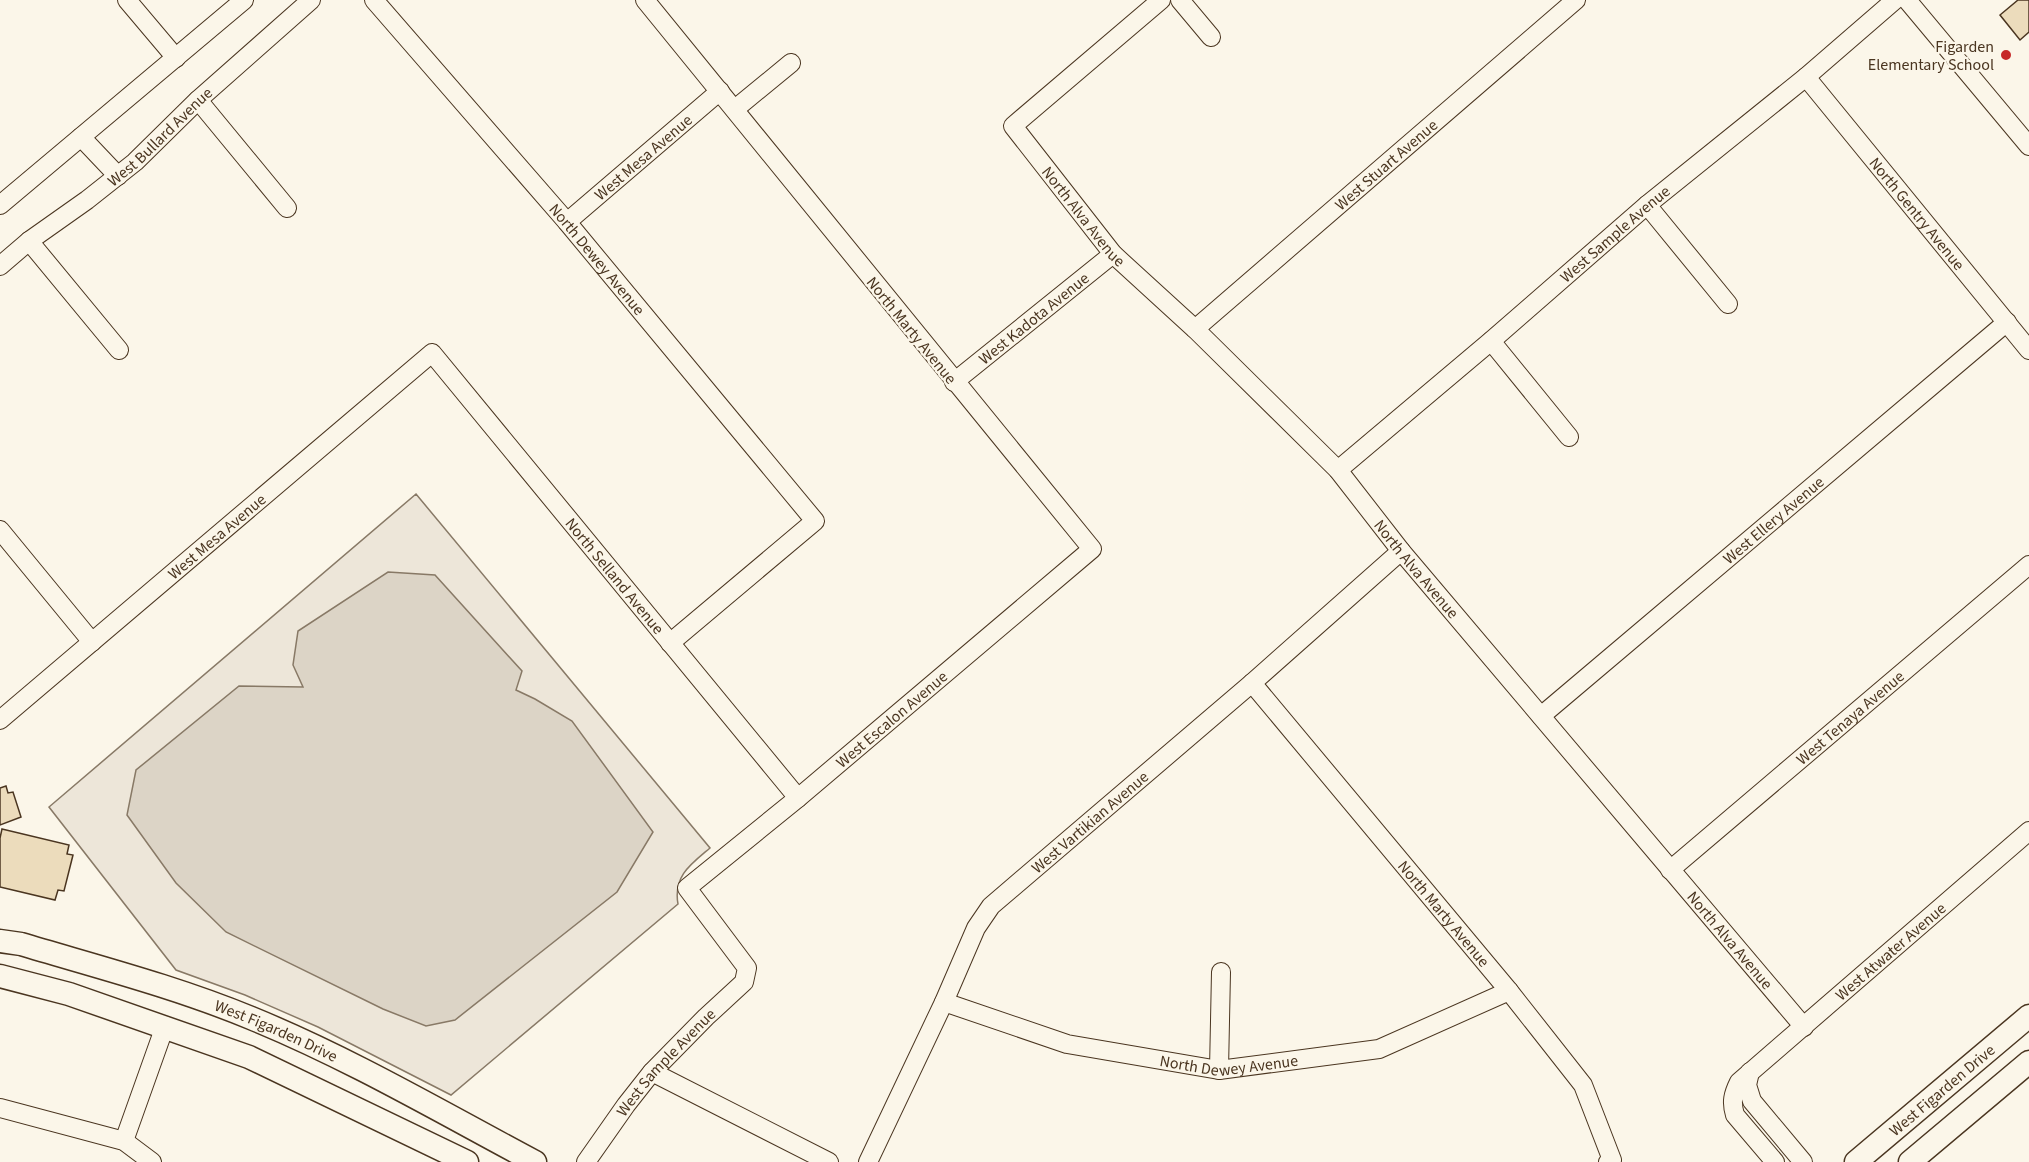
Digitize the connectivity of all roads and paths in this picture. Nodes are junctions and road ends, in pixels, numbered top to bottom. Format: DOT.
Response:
graph roads {
  1 [pos="127,0"];
  2 [pos="244,0"];
  3 [pos="311,0"];
  4 [pos="374,0"];
  5 [pos="645,0"];
  6 [pos="1161,0"];
  7 [pos="1180,0"];
  8 [pos="1576,0"];
  9 [pos="1895,0"];
  10 [pos="1907,0"];
  11 [pos="1211,37"];
  12 [pos="176,58"];
  13 [pos="791,63"];
  14 [pos="1806,77"];
  15 [pos="720,91"];
  16 [pos="198,100"];
  17 [pos="735,109"];
  18 [pos="81,137"];
  19 [pos="2029,146"];
  20 [pos="118,176"];
  21 [pos="0,205"];
  22 [pos="1647,205"];
  23 [pos="287,208"];
  24 [pos="567,222"];
  25 [pos="29,241"];
  26 [pos="1113,254"];
  27 [pos="0,266"];
  28 [pos="1728,304"];
  29 [pos="2007,322"];
  30 [pos="1195,329"];
  31 [pos="1491,341"];
  32 [pos="119,350"];
  33 [pos="2029,350"];
  34 [pos="432,353"];
  35 [pos="954,382"];
  36 [pos="1569,437"];
  37 [pos="1338,470"];
  38 [pos="0,530"];
  39 [pos="1092,549"];
  40 [pos="1401,551"];
  41 [pos="2029,565"];
  42 [pos="92,642"];
  43 [pos="670,643"];
  44 [pos="1252,683"];
  45 [pos="1541,716"];
  46 [pos="0,720"];
  47 [pos="798,798"];
  48 [pos="2029,831"];
  49 [pos="1670,870"];
  50 [pos="0,941"];
  51 [pos="747,968"];
  52 [pos="1221,972"];
  53 [pos="0,976"];
  54 [pos="1509,991"];
  55 [pos="944,1002"];
  56 [pos="2029,1016"];
  57 [pos="165,1026"];
  58 [pos="1804,1027"];
  59 [pos="2029,1062"];
  60 [pos="1220,1070"];
  61 [pos="652,1072"];
  62 [pos="1750,1072"];
  63 [pos="0,1108"];
  64 [pos="124,1141"];
  65 [pos="1610,1161"];
  66 [pos="152,1162"];
  67 [pos="467,1162"];
  68 [pos="535,1162"];
  69 [pos="586,1162"];
  70 [pos="829,1162"];
  71 [pos="868,1162"];
  72 [pos="1775,1162"];
  73 [pos="1803,1162"];
  74 [pos="1856,1162"];
  75 [pos="1910,1162"];
  1 -- 12 [label="street"];
  2 -- 12 [label="street"];
  3 -- 16 [label="street, West Bullard Avenue"];
  4 -- 24 [label="street, North Dewey Avenue"];
  5 -- 15 [label="street, North Marty Avenue"];
  6 -- 26 [label="street, North Alva Avenue"];
  7 -- 11 [label="street"];
  8 -- 30 [label="street, West Stuart Avenue"];
  9 -- 14 [label="street, West Sample Avenue"];
  10 -- 19 [label="street"];
  12 -- 18 [label="street"];
  13 -- 17 [label="street"];
  14 -- 22 [label="street, West Sample Avenue"];
  14 -- 29 [label="street, North Gentry Avenue"];
  15 -- 17 [label="street, North Marty Avenue"];
  15 -- 24 [label="street, West Mesa Avenue"];
  16 -- 20 [label="street, West Bullard Avenue"];
  16 -- 23 [label="street"];
  17 -- 35 [label="street, North Marty Avenue"];
  18 -- 20 [label="street"];
  18 -- 21 [label="street"];
  20 -- 25 [label="street, West Bullard Avenue"];
  22 -- 28 [label="street"];
  22 -- 31 [label="street, West Sample Avenue"];
  24 -- 43 [label="street, North Dewey Avenue"];
  25 -- 27 [label="street, West Bullard Avenue"];
  25 -- 32 [label="street"];
  26 -- 30 [label="street, North Alva Avenue"];
  26 -- 35 [label="street, West Kadota Avenue"];
  29 -- 33 [label="street, North Gentry Avenue"];
  29 -- 45 [label="street, West Ellery Avenue"];
  30 -- 37 [label="street, North Alva Avenue"];
  31 -- 36 [label="street"];
  31 -- 37 [label="street, West Sample Avenue"];
  34 -- 42 [label="street, West Mesa Avenue"];
  34 -- 43 [label="street, North Selland Avenue"];
  35 -- 39 [label="street, North Marty Avenue"];
  37 -- 40 [label="street, North Alva Avenue"];
  38 -- 42 [label="street"];
  39 -- 47 [label="street, West Escalon Avenue"];
  40 -- 44 [label="street, West Vartikian Avenue"];
  40 -- 45 [label="street, North Alva Avenue"];
  41 -- 49 [label="street, West Tenaya Avenue"];
  42 -- 46 [label="street, West Mesa Avenue"];
  43 -- 47 [label="street, North Selland Avenue"];
  44 -- 54 [label="street, North Marty Avenue"];
  44 -- 55 [label="street, West Vartikian Avenue"];
  45 -- 49 [label="street, North Alva Avenue"];
  47 -- 51 [label="street, West Escalon Avenue"];
  48 -- 58 [label="street, West Atwater Avenue"];
  49 -- 58 [label="street, North Alva Avenue"];
  50 -- 68 [label="main road, West Figarden Drive"];
  51 -- 61 [label="street, West Sample Avenue"];
  52 -- 60 [label="street"];
  53 -- 57 [label="main road"];
  54 -- 60 [label="street, North Dewey Avenue"];
  54 -- 65 [label="street, North Marty Avenue"];
  55 -- 60 [label="street, North Dewey Avenue"];
  55 -- 71 [label="street, West Vartikian Avenue"];
  56 -- 74 [label="main road, West Figarden Drive"];
  57 -- 64 [label="street"];
  57 -- 67 [label="main road"];
  58 -- 62 [label="street, West Atwater Avenue"];
  59 -- 75 [label="main road"];
  61 -- 69 [label="street, West Sample Avenue"];
  61 -- 70 [label="street"];
  62 -- 72 [label="street"];
  62 -- 73 [label="street"];
  63 -- 64 [label="street"];
  64 -- 66 [label="street"];
}
